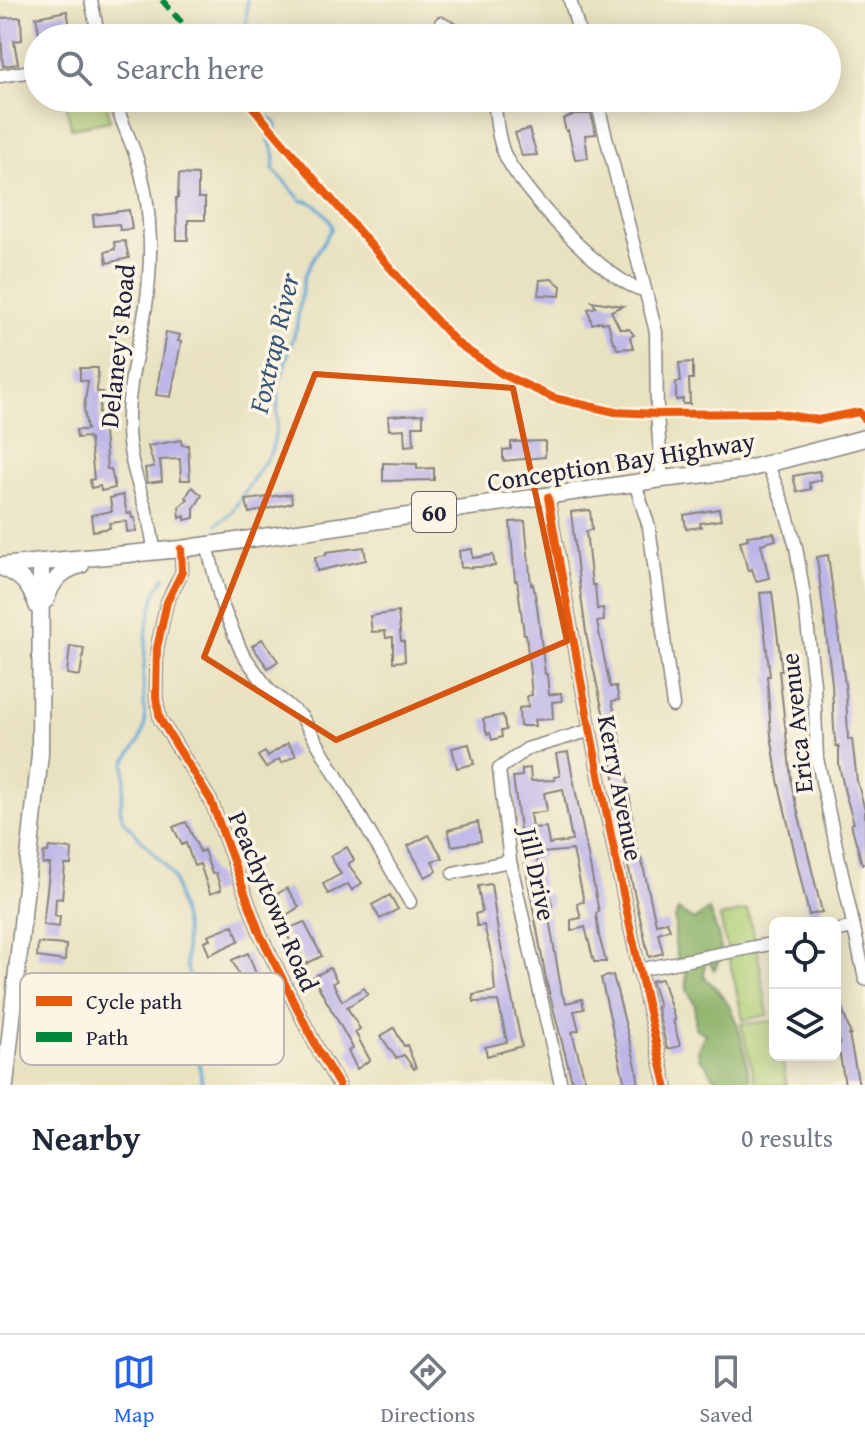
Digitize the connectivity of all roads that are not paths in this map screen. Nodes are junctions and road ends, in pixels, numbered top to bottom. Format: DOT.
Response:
graph roads {
  1 [pos="91,0"];
  2 [pos="570,0"];
  3 [pos="96,24"];
  4 [pos="577,24"];
  5 [pos="24,72"];
  6 [pos="0,76"];
  7 [pos="119,112"];
  8 [pos="496,112"];
  9 [pos="600,112"];
  10 [pos="644,290"];
  11 [pos="865,438"];
  12 [pos="767,463"];
  13 [pos="662,479"];
  14 [pos="635,483"];
  15 [pos="548,497"];
  16 [pos="207,545"];
  17 [pos="181,549"];
  18 [pos="154,552"];
  19 [pos="104,558"];
  20 [pos="41,563"];
  21 [pos="0,566"];
  22 [pos="41,616"];
  23 [pos="673,706"];
  24 [pos="588,731"];
  25 [pos="510,861"];
  26 [pos="453,873"];
  27 [pos="410,902"];
  28 [pos="854,927"];
  29 [pos="841,930"];
  30 [pos="769,944"];
  31 [pos="638,970"];
  32 [pos="280,973"];
  33 [pos="865,979"];
  34 [pos="284,982"];
  35 [pos="5,1085"];
  36 [pos="339,1085"];
  37 [pos="561,1085"];
  38 [pos="666,1085"];
  1 -- 3 [label="street"];
  2 -- 4 [label="street"];
  5 -- 6 [label="street"];
  7 -- 18 [label="street, Delaney's Road"];
  8 -- 10 [label="street"];
  9 -- 10 [label="street"];
  10 -- 13 [label="street"];
  11 -- 12 [label="main road, Conception Bay Highway / 60"];
  12 -- 13 [label="main road, Conception Bay Highway / 60"];
  12 -- 28 [label="street, Erica Avenue"];
  13 -- 14 [label="main road, Conception Bay Highway / 60"];
  14 -- 15 [label="main road, Conception Bay Highway / 60"];
  14 -- 23 [label="street"];
  15 -- 16 [label="main road, Conception Bay Highway / 60"];
  15 -- 24 [label="street, Kerry Avenue"];
  16 -- 17 [label="main road, Conception Bay Highway / 60"];
  16 -- 27 [label="street"];
  17 -- 18 [label="main road, Conception Bay Highway / 60"];
  17 -- 32 [label="street, Peachytown Road"];
  18 -- 19 [label="main road, Conception Bay Highway / 60"];
  19 -- 20 [label="main road, Conception Bay Highway / 60"];
  19 -- 22 [label="main road"];
  20 -- 21 [label="main road, Conception Bay Highway / 60"];
  20 -- 22 [label="main road"];
  21 -- 22 [label="main road"];
  22 -- 35 [label="main road"];
  24 -- 25 [label="street, Jill Drive"];
  24 -- 31 [label="street, Kerry Avenue"];
  25 -- 26 [label="street"];
  25 -- 37 [label="street, Jill Drive"];
  28 -- 29 [label="street"];
  28 -- 33 [label="street, Erica Avenue"];
  30 -- 31 [label="street"];
  31 -- 38 [label="street, Kerry Avenue"];
  34 -- 36 [label="street, Peachytown Road"];
}
